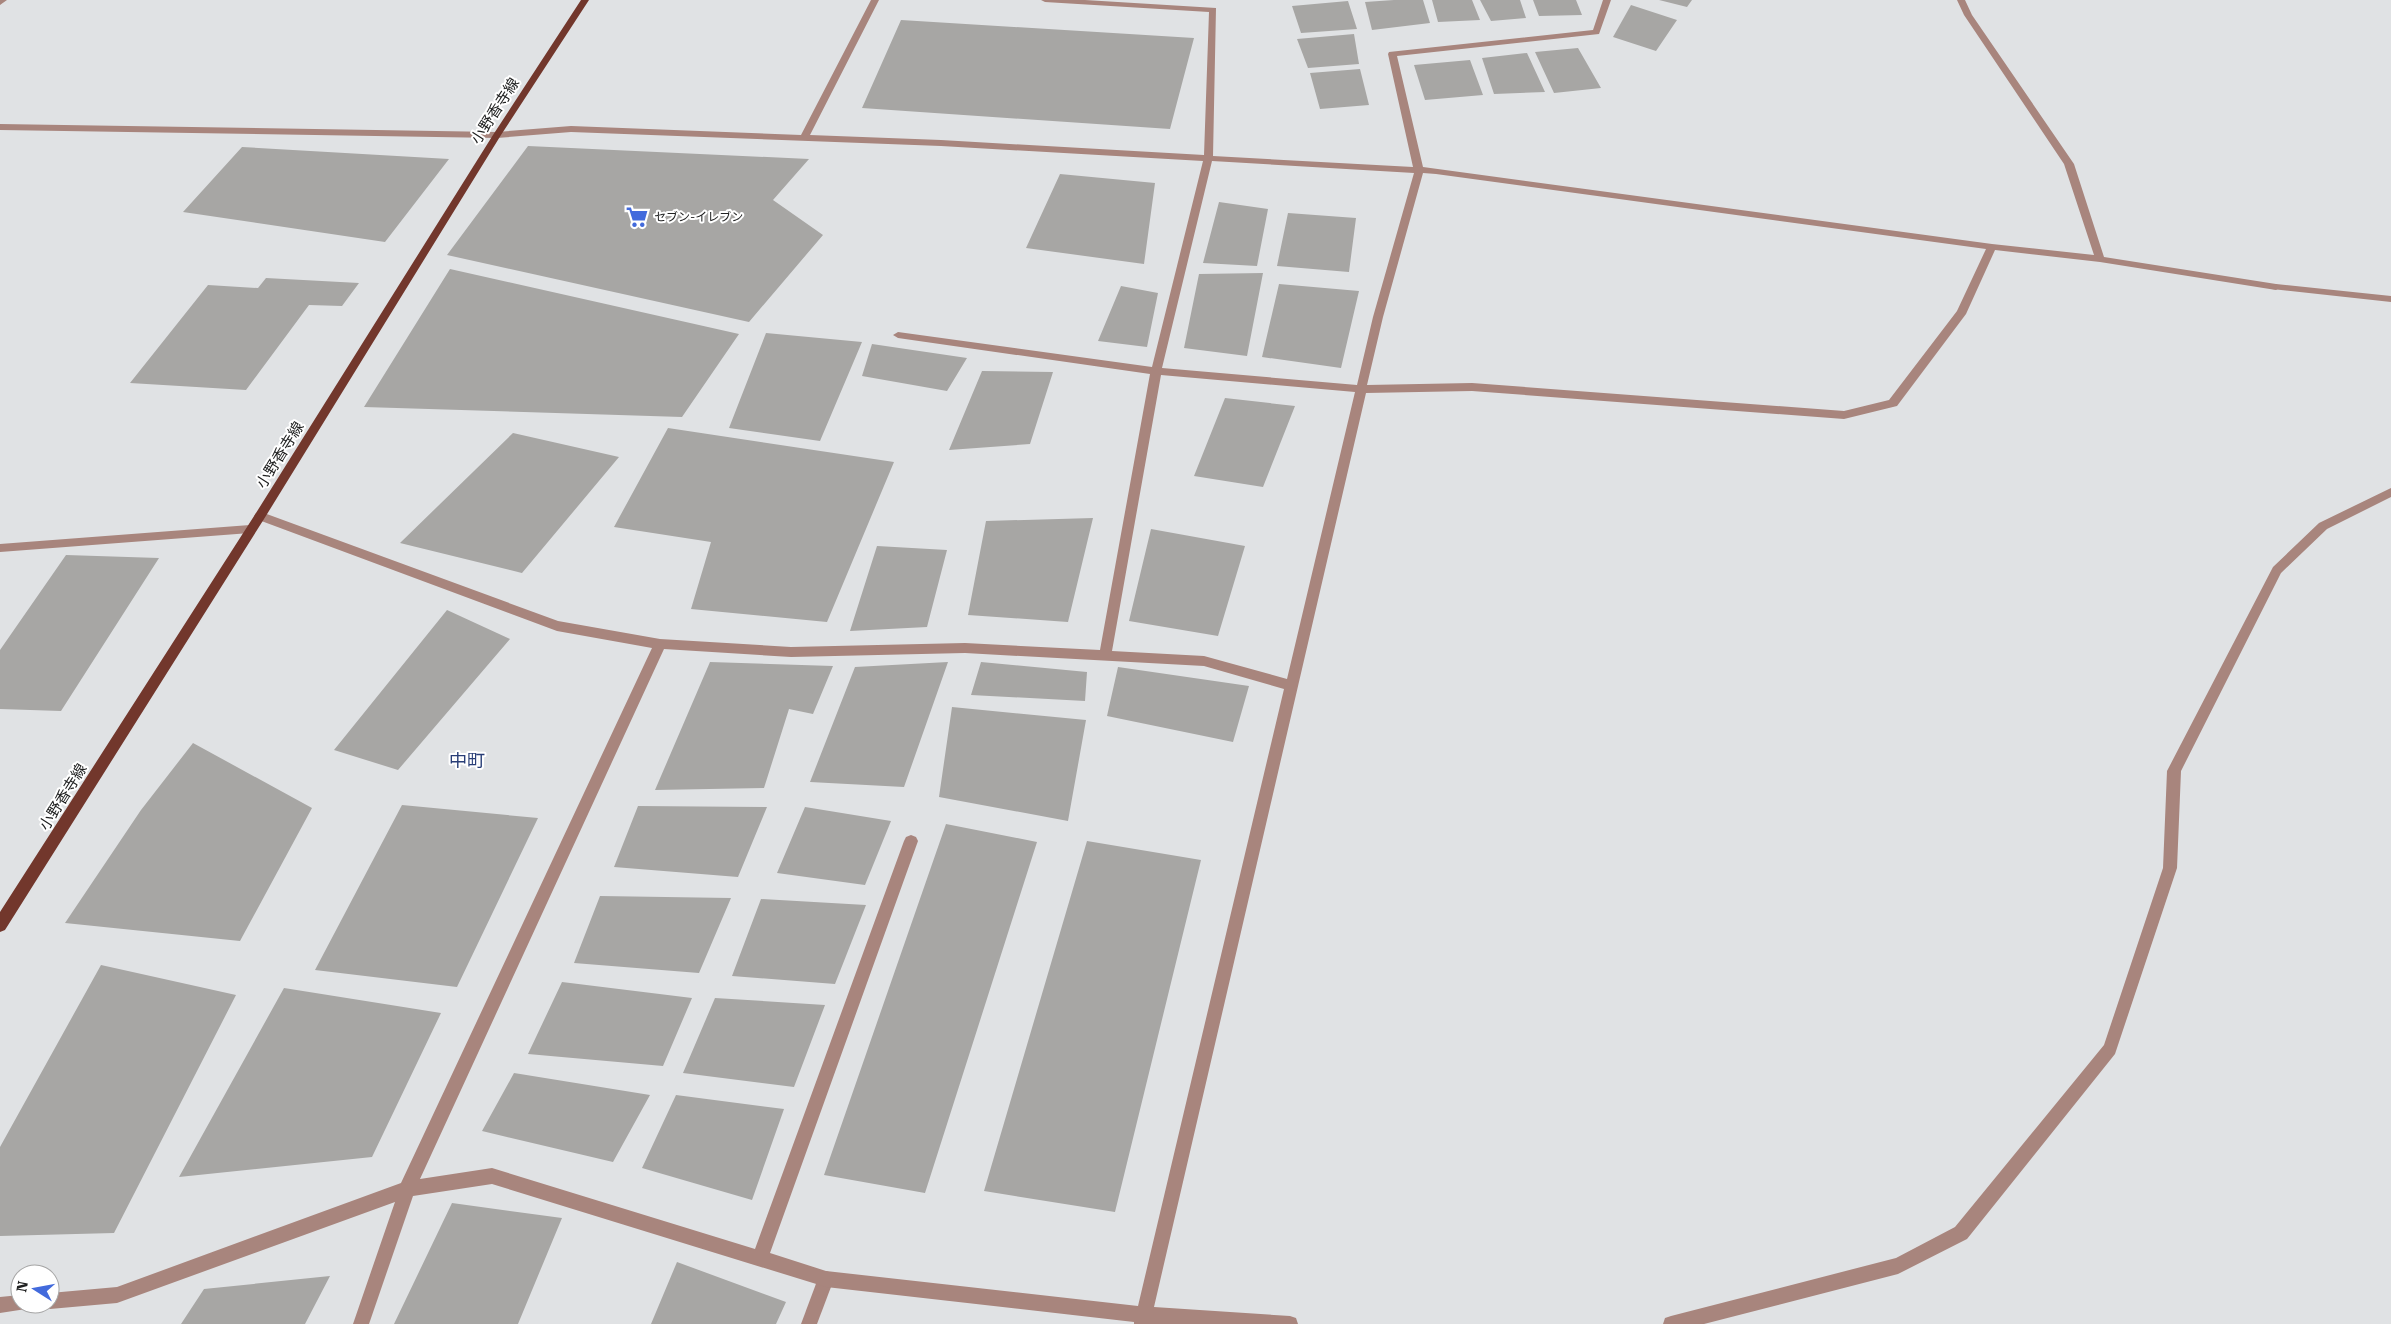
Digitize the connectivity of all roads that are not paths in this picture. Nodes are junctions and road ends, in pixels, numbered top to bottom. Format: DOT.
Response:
graph roads {
  1 [pos="3,0"];
  2 [pos="585,0"];
  3 [pos="875,0"];
  4 [pos="1045,0"];
  5 [pos="1204,0"];
  6 [pos="1607,0"];
  7 [pos="1961,0"];
  8 [pos="0,3"];
  9 [pos="1213,10"];
  10 [pos="0,127"];
  11 [pos="497,135"];
  12 [pos="804,138"];
  13 [pos="1208,160"];
  14 [pos="1419,172"];
  15 [pos="1992,247"];
  16 [pos="2100,259"];
  17 [pos="2391,299"];
  18 [pos="898,336"];
  19 [pos="1156,371"];
  20 [pos="1361,389"];
  21 [pos="2391,492"];
  22 [pos="260,516"];
  23 [pos="250,530"];
  24 [pos="0,548"];
  25 [pos="660,644"];
  26 [pos="1105,656"];
  27 [pos="1292,686"];
  28 [pos="911,841"];
  29 [pos="0,925"];
  30 [pos="407,1189"];
  31 [pos="760,1258"];
  32 [pos="826,1278"];
  33 [pos="60,1300"];
  34 [pos="1143,1319"];
  35 [pos="362,1324"];
  36 [pos="809,1324"];
  37 [pos="1290,1324"];
  38 [pos="1671,1324"];
  1 -- 8 [label="street"];
  2 -- 11 [label="main road, 小野香寺線"];
  3 -- 12 [label="street"];
  4 -- 9 [label="street"];
  5 -- 9 [label="street"];
  6 -- 14 [label="street"];
  7 -- 16 [label="street"];
  9 -- 13 [label="street"];
  10 -- 11 [label="street"];
  11 -- 12 [label="street"];
  11 -- 22 [label="main road, 小野香寺線"];
  12 -- 13 [label="street"];
  13 -- 14 [label="street"];
  13 -- 19 [label="street"];
  14 -- 15 [label="street"];
  14 -- 20 [label="street"];
  15 -- 16 [label="street"];
  15 -- 20 [label="street"];
  16 -- 17 [label="street"];
  18 -- 19 [label="street"];
  19 -- 20 [label="street"];
  19 -- 26 [label="street"];
  20 -- 27 [label="street"];
  21 -- 38 [label="street"];
  22 -- 23 [label="main road, 小野香寺線"];
  22 -- 25 [label="street"];
  23 -- 24 [label="street"];
  23 -- 29 [label="main road, 小野香寺線"];
  25 -- 26 [label="street"];
  25 -- 30 [label="street"];
  26 -- 27 [label="street"];
  27 -- 34 [label="street"];
  28 -- 31 [label="street"];
  30 -- 31 [label="street"];
  30 -- 33 [label="street"];
  30 -- 35 [label="street"];
  31 -- 32 [label="street"];
  32 -- 34 [label="street"];
  32 -- 36 [label="street"];
  34 -- 37 [label="street"];
}
